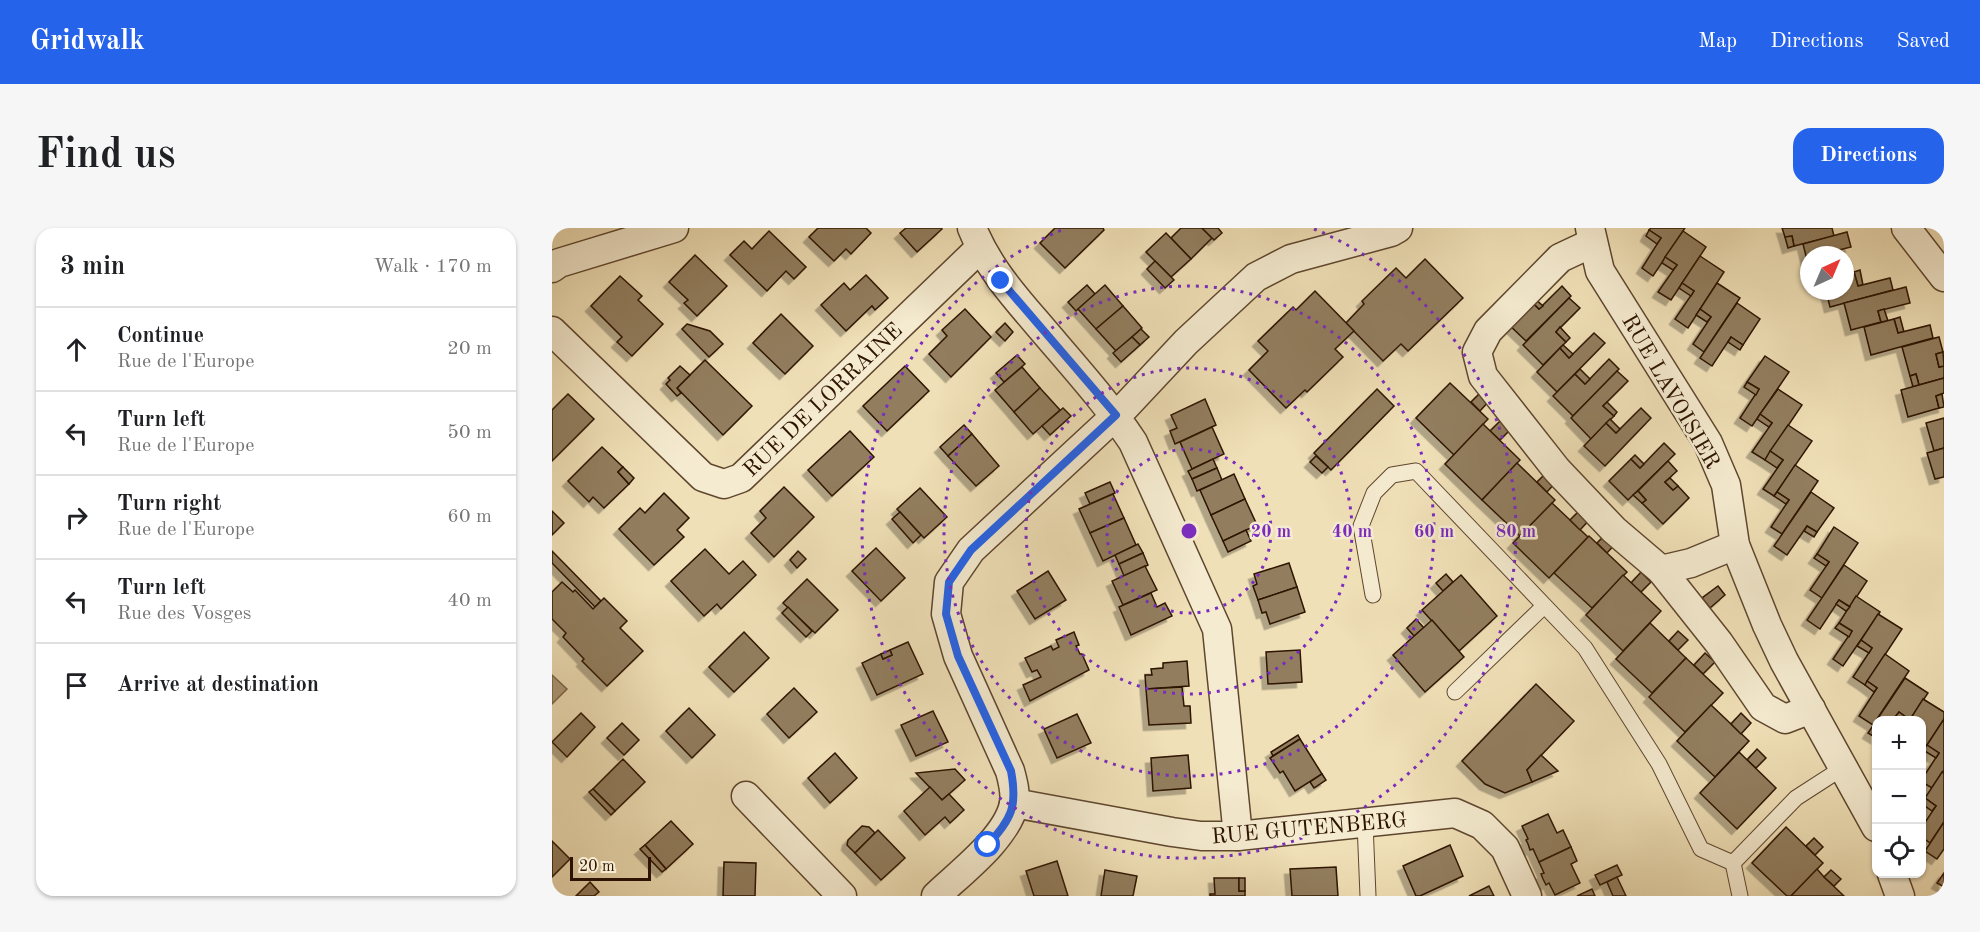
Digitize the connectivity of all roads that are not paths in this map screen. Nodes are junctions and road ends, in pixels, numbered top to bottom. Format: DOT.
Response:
graph roads {
  1 [pos="674,228"];
  2 [pos="1398,228"];
  3 [pos="1906,228"];
  4 [pos="1591,236"];
  5 [pos="976,238"];
  6 [pos="552,268"];
  7 [pos="1944,277"];
  8 [pos="552,331"];
  9 [pos="1116,415"];
  10 [pos="1735,544"];
  11 [pos="1660,570"];
  12 [pos="1373,595"];
  13 [pos="1544,606"];
  14 [pos="1455,692"];
  15 [pos="1811,709"];
  16 [pos="1844,767"];
  17 [pos="746,796"];
  18 [pos="1014,803"];
  19 [pos="1365,823"];
  20 [pos="1874,824"];
  21 [pos="1238,836"];
  22 [pos="1733,863"];
  23 [pos="1895,878"];
  24 [pos="842,896"];
  25 [pos="936,896"];
  26 [pos="1368,896"];
  27 [pos="1527,896"];
  28 [pos="1740,896"];
  29 [pos="1900,896"];
  1 -- 6 [label="street"];
  2 -- 9 [label="street"];
  3 -- 7 [label="street"];
  4 -- 10 [label="street, RUE LAVOISIER"];
  4 -- 11 [label="street, RUE LAVOISIER"];
  5 -- 8 [label="street, RUE DE LORRAINE"];
  5 -- 9 [label="street"];
  9 -- 18 [label="street"];
  9 -- 21 [label="street"];
  10 -- 11 [label="street"];
  10 -- 15 [label="street, RUE LAVOISIER"];
  11 -- 15 [label="street, RUE LAVOISIER"];
  12 -- 13 [label="lane"];
  13 -- 14 [label="lane"];
  13 -- 22 [label="lane"];
  15 -- 16 [label="street, RUE LAVOISIER"];
  16 -- 20 [label="street, RUE LAVOISIER"];
  16 -- 22 [label="lane"];
  17 -- 24 [label="street"];
  18 -- 21 [label="street, RUE GUTENBERG"];
  18 -- 25 [label="street"];
  19 -- 21 [label="street, RUE GUTENBERG"];
  19 -- 26 [label="lane"];
  19 -- 27 [label="street, RUE GUTENBERG"];
  22 -- 28 [label="lane"];
  23 -- 29 [label="street"];
}
